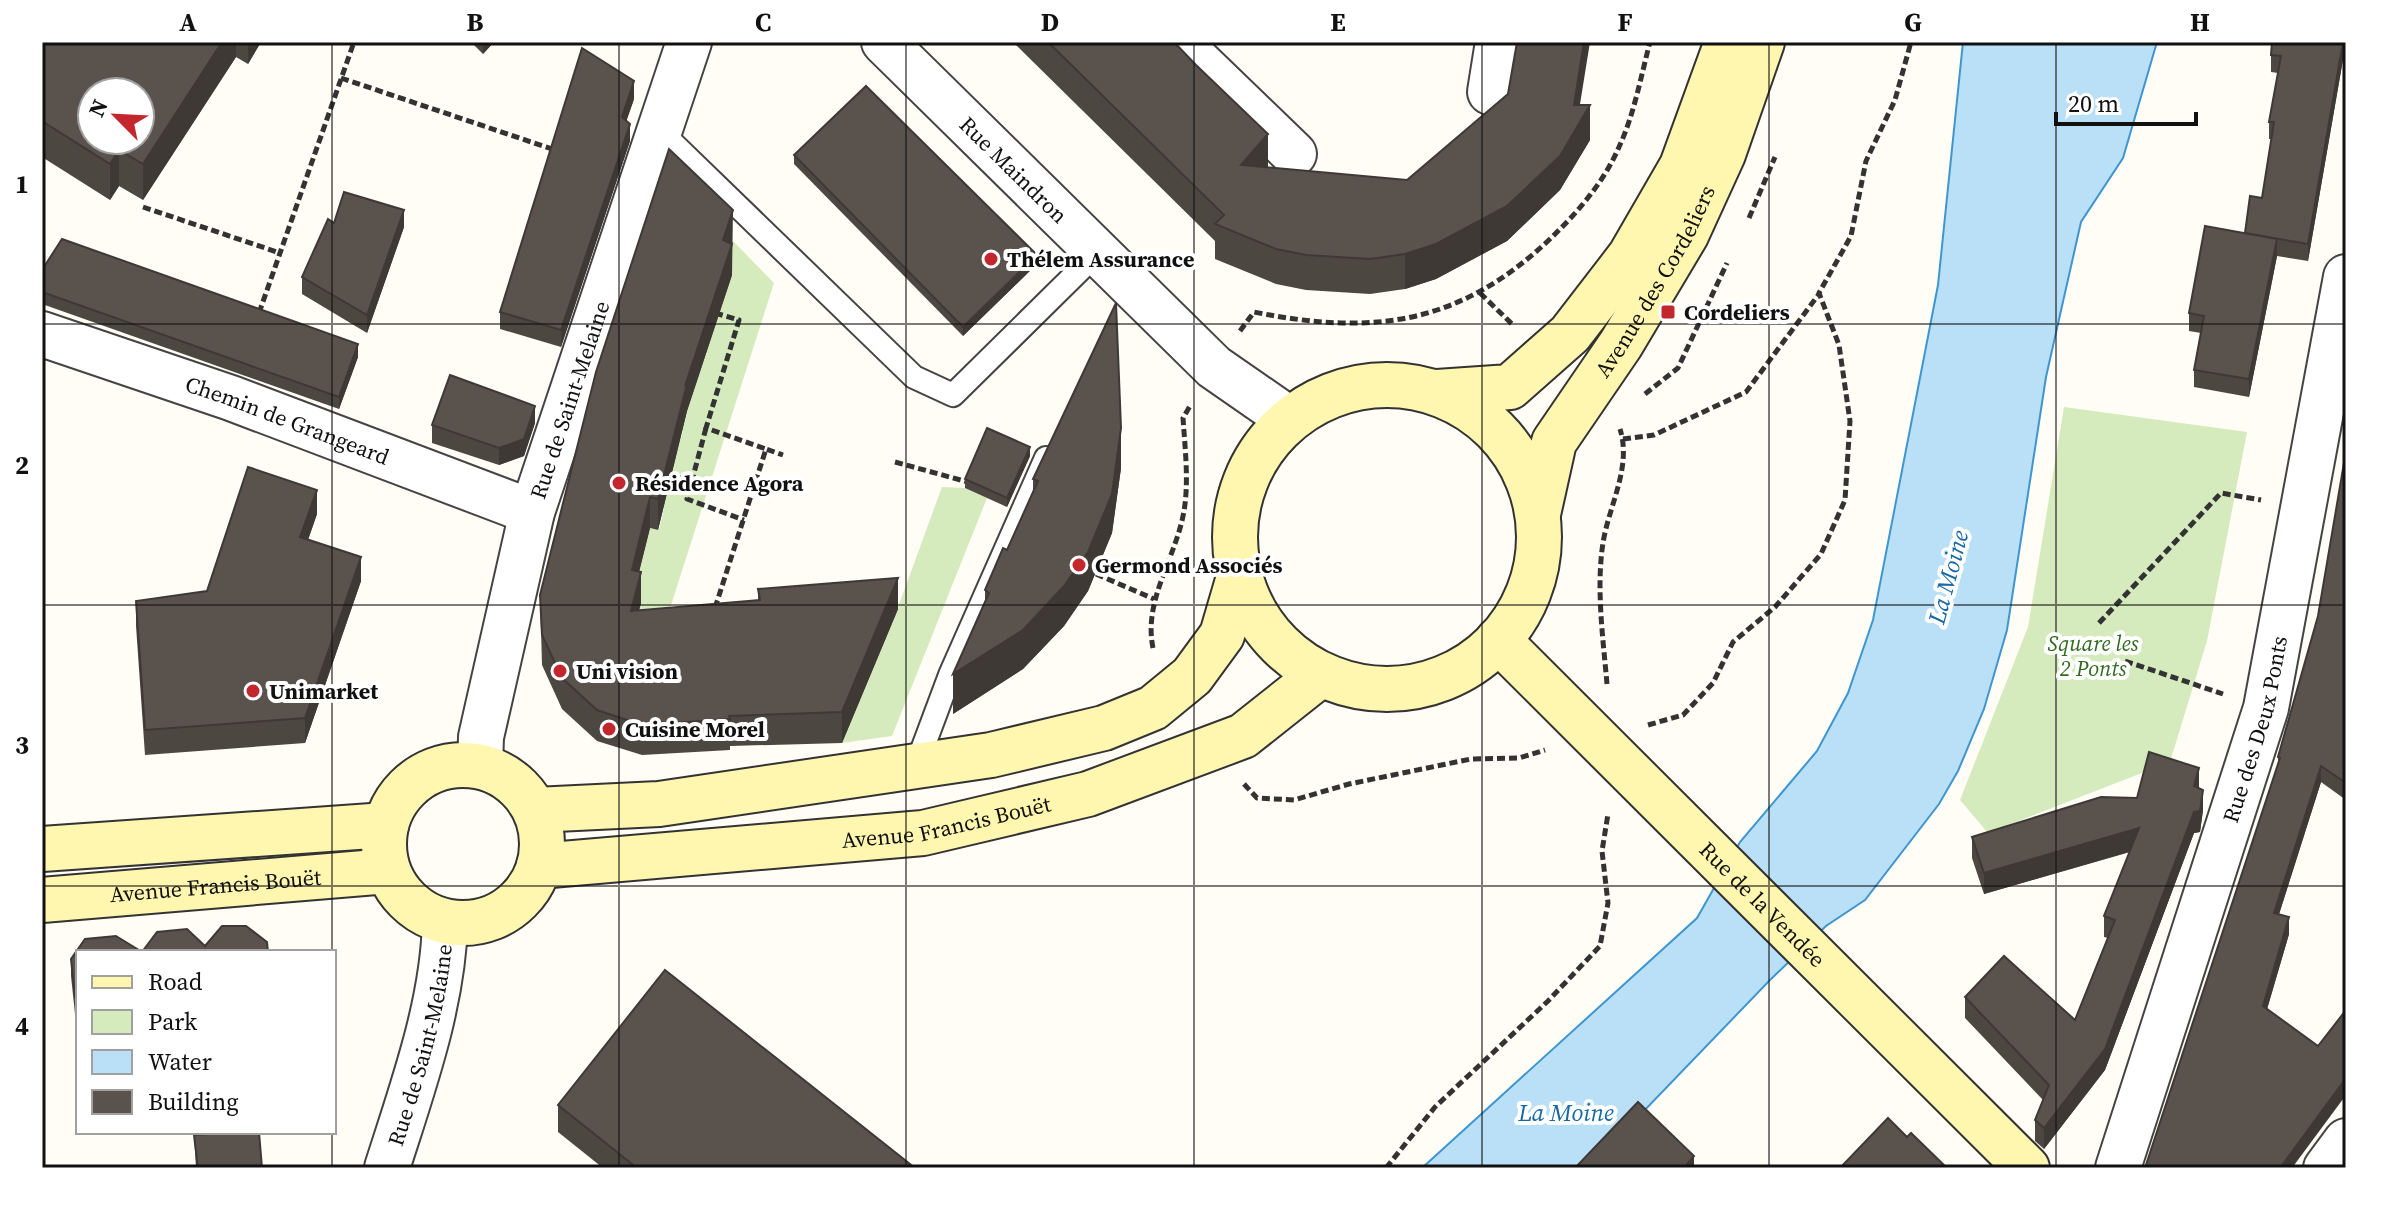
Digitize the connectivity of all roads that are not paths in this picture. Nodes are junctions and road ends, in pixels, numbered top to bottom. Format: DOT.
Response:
graph roads {
  1 [pos="689,42"];
  2 [pos="1178,42"];
  3 [pos="1498,42"];
  4 [pos="1727,42"];
  5 [pos="1762,42"];
  6 [pos="889,44"];
  7 [pos="1490,92"];
  8 [pos="659,130"];
  9 [pos="1294,154"];
  10 [pos="1098,252"];
  11 [pos="2346,277"];
  12 [pos="42,334"];
  13 [pos="1437,392"];
  14 [pos="1289,419"];
  15 [pos="1057,432"];
  16 [pos="532,512"];
  17 [pos="1538,514"];
  18 [pos="1239,577"];
  19 [pos="1498,640"];
  20 [pos="1320,675"];
  21 [pos="480,766"];
  22 [pos="916,766"];
  23 [pos="535,810"];
  24 [pos="386,825"];
  25 [pos="42,849"];
  26 [pos="539,866"];
  27 [pos="388,871"];
  28 [pos="42,900"];
  29 [pos="445,922"];
  30 [pos="2346,1141"];
  31 [pos="387,1168"];
  32 [pos="2027,1168"];
  33 [pos="2118,1168"];
  34 [pos="2326,1168"];
  1 -- 8 [label="street, Rue de Saint-Melaine"];
  2 -- 9 [label="street"];
  3 -- 7 [label="street"];
  4 -- 13 [label="main road, Avenue des Cordeliers"];
  5 -- 17 [label="main road, Avenue des Cordeliers"];
  6 -- 10 [label="street, Rue Maindron"];
  8 -- 10 [label="lane"];
  8 -- 16 [label="street, Rue de Saint-Melaine"];
  10 -- 14 [label="street, Rue Maindron"];
  11 -- 33 [label="street, Rue des Deux Ponts"];
  12 -- 16 [label="street, Chemin de Grangeard"];
  13 -- 14 [label="main road"];
  13 -- 17 [label="main road"];
  14 -- 18 [label="main road"];
  15 -- 22 [label="lane"];
  16 -- 21 [label="street, Rue de Saint-Melaine"];
  17 -- 19 [label="main road"];
  18 -- 20 [label="main road"];
  18 -- 22 [label="main road"];
  19 -- 20 [label="main road"];
  19 -- 32 [label="main road, Rue de la Vendée"];
  20 -- 26 [label="main road, Avenue Francis Bouët"];
  21 -- 23 [label="main road"];
  21 -- 24 [label="main road"];
  22 -- 23 [label="main road"];
  23 -- 26 [label="main road"];
  24 -- 25 [label="main road"];
  24 -- 27 [label="main road"];
  26 -- 29 [label="main road"];
  27 -- 28 [label="main road, Avenue Francis Bouët"];
  27 -- 29 [label="main road"];
  29 -- 31 [label="street, Rue de Saint-Melaine"];
  30 -- 34 [label="street"];
}
